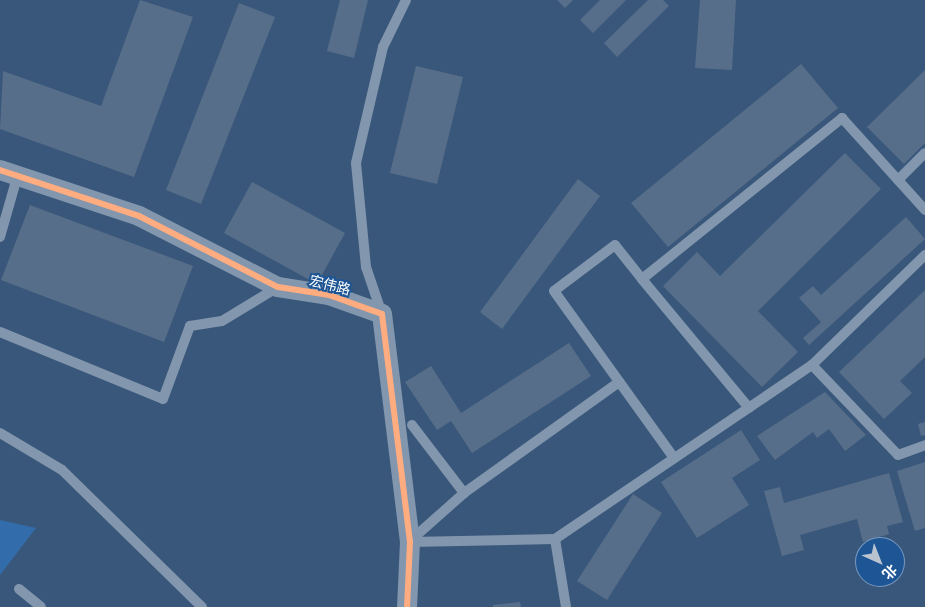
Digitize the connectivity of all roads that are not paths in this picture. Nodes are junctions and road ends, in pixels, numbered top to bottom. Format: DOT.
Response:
graph roads {
  1 [pos="406,0"];
  2 [pos="925,152"];
  3 [pos="9,172"];
  4 [pos="898,180"];
  5 [pos="925,210"];
  6 [pos="0,237"];
  7 [pos="925,255"];
  8 [pos="642,279"];
  9 [pos="278,287"];
  10 [pos="382,314"];
  11 [pos="0,332"];
  12 [pos="812,365"];
  13 [pos="619,382"];
  14 [pos="749,408"];
  15 [pos="412,425"];
  16 [pos="0,433"];
  17 [pos="925,445"];
  18 [pos="674,458"];
  19 [pos="464,493"];
  20 [pos="555,539"];
  21 [pos="410,542"];
  22 [pos="19,589"];
  23 [pos="41,607"];
  24 [pos="202,607"];
  25 [pos="407,607"];
  26 [pos="566,607"];
  1 -- 10 [label="lane"];
  2 -- 4 [label="lane"];
  3 -- 6 [label="lane"];
  3 -- 9 [label="street, 宏伟路"];
  4 -- 5 [label="lane"];
  4 -- 8 [label="lane"];
  7 -- 12 [label="lane"];
  8 -- 13 [label="lane"];
  8 -- 14 [label="lane"];
  9 -- 10 [label="street, 宏伟路"];
  9 -- 11 [label="lane"];
  10 -- 21 [label="street"];
  12 -- 14 [label="lane"];
  12 -- 17 [label="lane"];
  13 -- 18 [label="lane"];
  13 -- 19 [label="lane"];
  14 -- 18 [label="lane"];
  15 -- 19 [label="lane"];
  16 -- 24 [label="lane"];
  18 -- 20 [label="lane"];
  19 -- 21 [label="lane"];
  20 -- 21 [label="lane"];
  20 -- 26 [label="lane"];
  21 -- 25 [label="street"];
  22 -- 23 [label="lane"];
}
